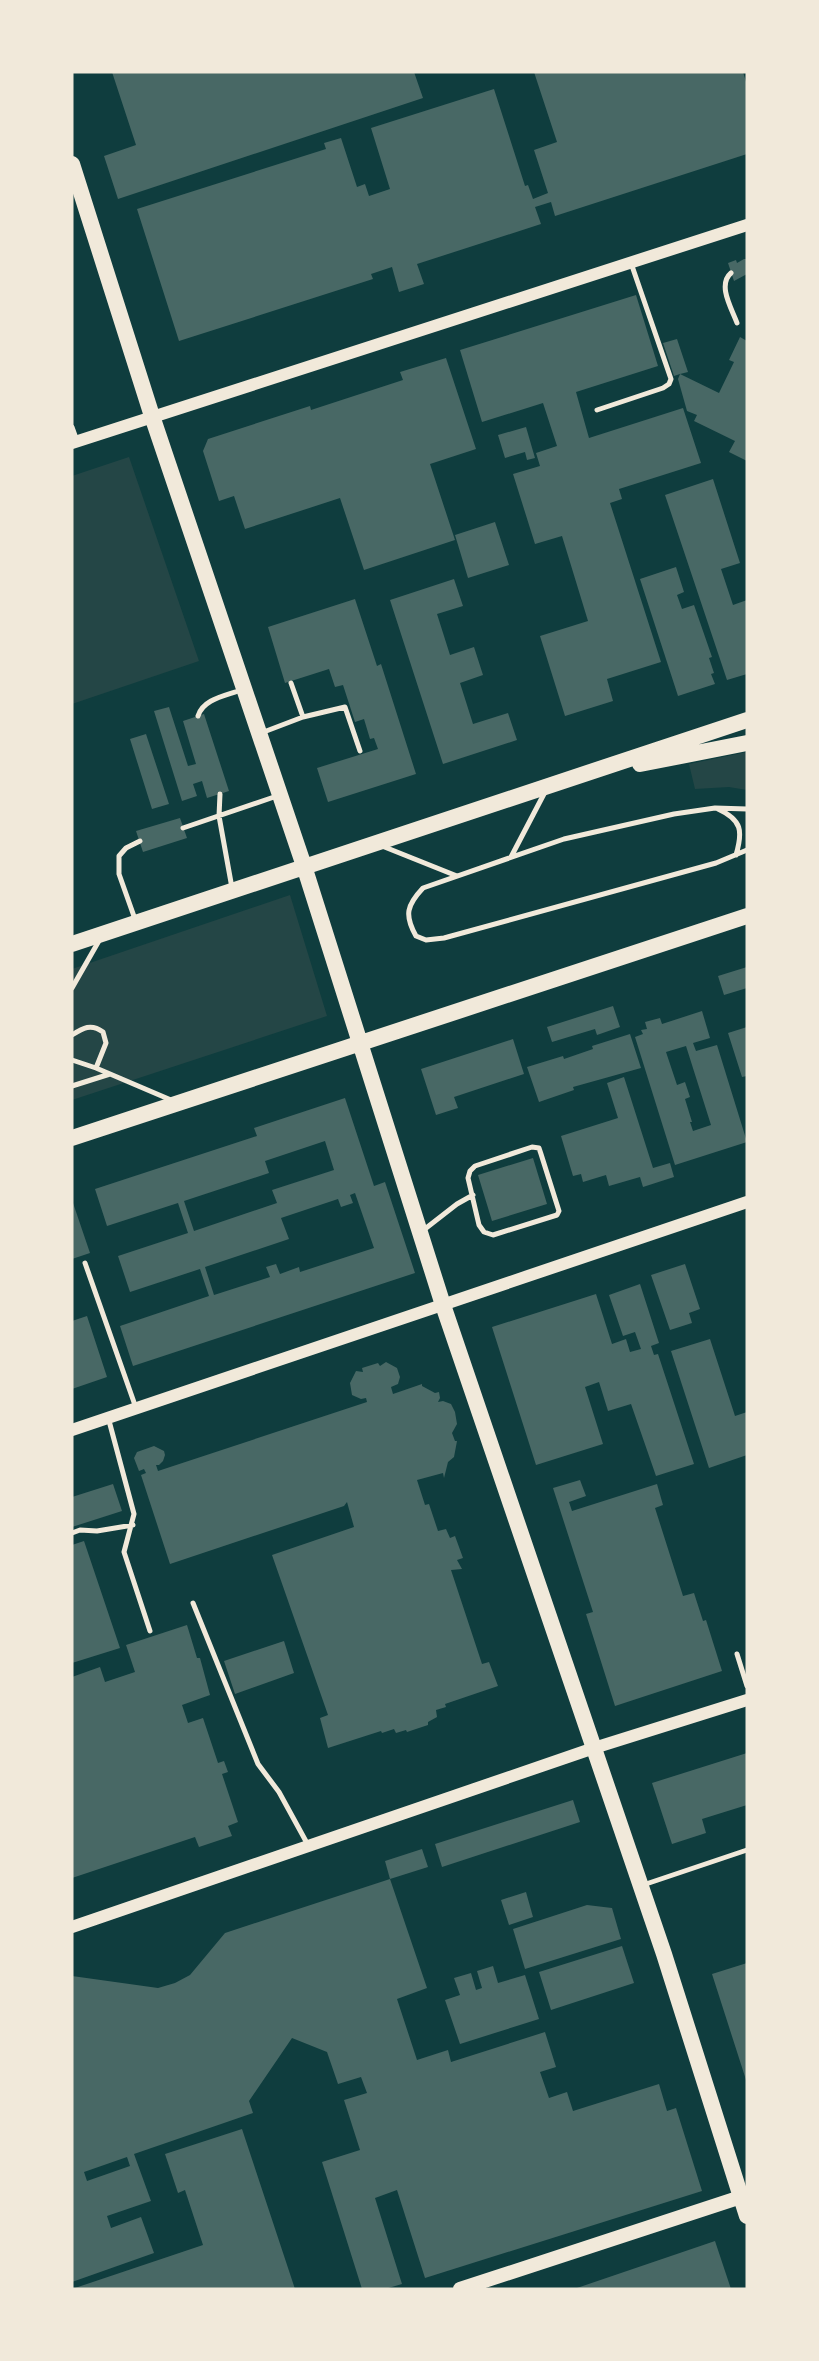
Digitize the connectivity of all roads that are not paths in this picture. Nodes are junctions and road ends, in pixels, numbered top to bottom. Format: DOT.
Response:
graph roads {
  1 [pos="72,164"];
  2 [pos="747,225"];
  3 [pos="631,263"];
  4 [pos="731,273"];
  5 [pos="737,323"];
  6 [pos="597,410"];
  7 [pos="152,415"];
  8 [pos="72,427"];
  9 [pos="75,442"];
  10 [pos="291,683"];
  11 [pos="244,689"];
  12 [pos="198,716"];
  13 [pos="303,717"];
  14 [pos="747,720"];
  15 [pos="258,734"];
  16 [pos="747,743"];
  17 [pos="360,751"];
  18 [pos="589,772"];
  19 [pos="548,786"];
  20 [pos="219,794"];
  21 [pos="279,795"];
  22 [pos="715,808"];
  23 [pos="747,809"];
  24 [pos="219,816"];
  25 [pos="183,828"];
  26 [pos="139,841"];
  27 [pos="375,843"];
  28 [pos="747,849"];
  29 [pos="736,855"];
  30 [pos="511,857"];
  31 [pos="304,866"];
  32 [pos="457,876"];
  33 [pos="233,890"];
  34 [pos="747,916"];
  35 [pos="136,923"];
  36 [pos="103,933"];
  37 [pos="72,944"];
  38 [pos="72,988"];
  39 [pos="72,1035"];
  40 [pos="359,1043"];
  41 [pos="72,1060"];
  42 [pos="96,1068"];
  43 [pos="110,1074"];
  44 [pos="72,1086"];
  45 [pos="177,1103"];
  46 [pos="72,1138"];
  47 [pos="472,1195"];
  48 [pos="747,1202"];
  49 [pos="420,1233"];
  50 [pos="85,1263"];
  51 [pos="443,1305"];
  52 [pos="136,1408"];
  53 [pos="108,1417"];
  54 [pos="72,1430"];
  55 [pos="133,1525"];
  56 [pos="72,1533"];
  57 [pos="193,1603"];
  58 [pos="150,1631"];
  59 [pos="737,1654"];
  60 [pos="747,1686"];
  61 [pos="747,1700"];
  62 [pos="594,1748"];
  63 [pos="308,1846"];
  64 [pos="747,1850"];
  65 [pos="640,1886"];
  66 [pos="72,1927"];
  67 [pos="744,2196"];
  68 [pos="747,2216"];
  69 [pos="460,2289"];
  1 -- 7 [label="main road"];
  2 -- 3 [label="street"];
  3 -- 6 [label="lane"];
  3 -- 7 [label="street"];
  4 -- 5 [label="lane"];
  7 -- 9 [label="street"];
  7 -- 11 [label="main road"];
  8 -- 9 [label="lane"];
  10 -- 13 [label="lane"];
  11 -- 12 [label="lane"];
  11 -- 15 [label="main road"];
  13 -- 15 [label="lane"];
  13 -- 17 [label="lane"];
  14 -- 18 [label="main road"];
  15 -- 21 [label="main road"];
  16 -- 18 [label="main road"];
  18 -- 19 [label="main road"];
  19 -- 27 [label="main road"];
  19 -- 30 [label="lane"];
  20 -- 24 [label="lane"];
  21 -- 24 [label="lane"];
  21 -- 31 [label="main road"];
  22 -- 23 [label="lane"];
  22 -- 29 [label="lane"];
  22 -- 30 [label="lane"];
  24 -- 25 [label="lane"];
  24 -- 33 [label="lane"];
  26 -- 35 [label="lane"];
  27 -- 31 [label="main road"];
  27 -- 32 [label="lane"];
  28 -- 29 [label="lane"];
  29 -- 32 [label="lane"];
  30 -- 32 [label="lane"];
  31 -- 33 [label="main road"];
  31 -- 40 [label="main road"];
  33 -- 35 [label="main road"];
  34 -- 40 [label="main road"];
  35 -- 36 [label="main road"];
  36 -- 37 [label="main road"];
  36 -- 38 [label="lane"];
  39 -- 42 [label="lane"];
  40 -- 45 [label="main road"];
  40 -- 49 [label="main road"];
  41 -- 42 [label="lane"];
  42 -- 43 [label="lane"];
  43 -- 44 [label="lane"];
  43 -- 45 [label="lane"];
  45 -- 46 [label="main road"];
  47 -- 47 [label="lane"];
  47 -- 49 [label="lane"];
  48 -- 51 [label="street"];
  49 -- 51 [label="main road"];
  50 -- 52 [label="lane"];
  51 -- 52 [label="street"];
  51 -- 62 [label="main road"];
  52 -- 53 [label="street"];
  53 -- 54 [label="street"];
  53 -- 55 [label="lane"];
  55 -- 56 [label="lane"];
  55 -- 58 [label="lane"];
  57 -- 63 [label="lane"];
  59 -- 60 [label="lane"];
  61 -- 62 [label="street"];
  62 -- 63 [label="street"];
  62 -- 65 [label="main road"];
  63 -- 66 [label="street"];
  64 -- 65 [label="lane"];
  65 -- 67 [label="main road"];
  67 -- 68 [label="main road"];
  67 -- 69 [label="main road"];
}
